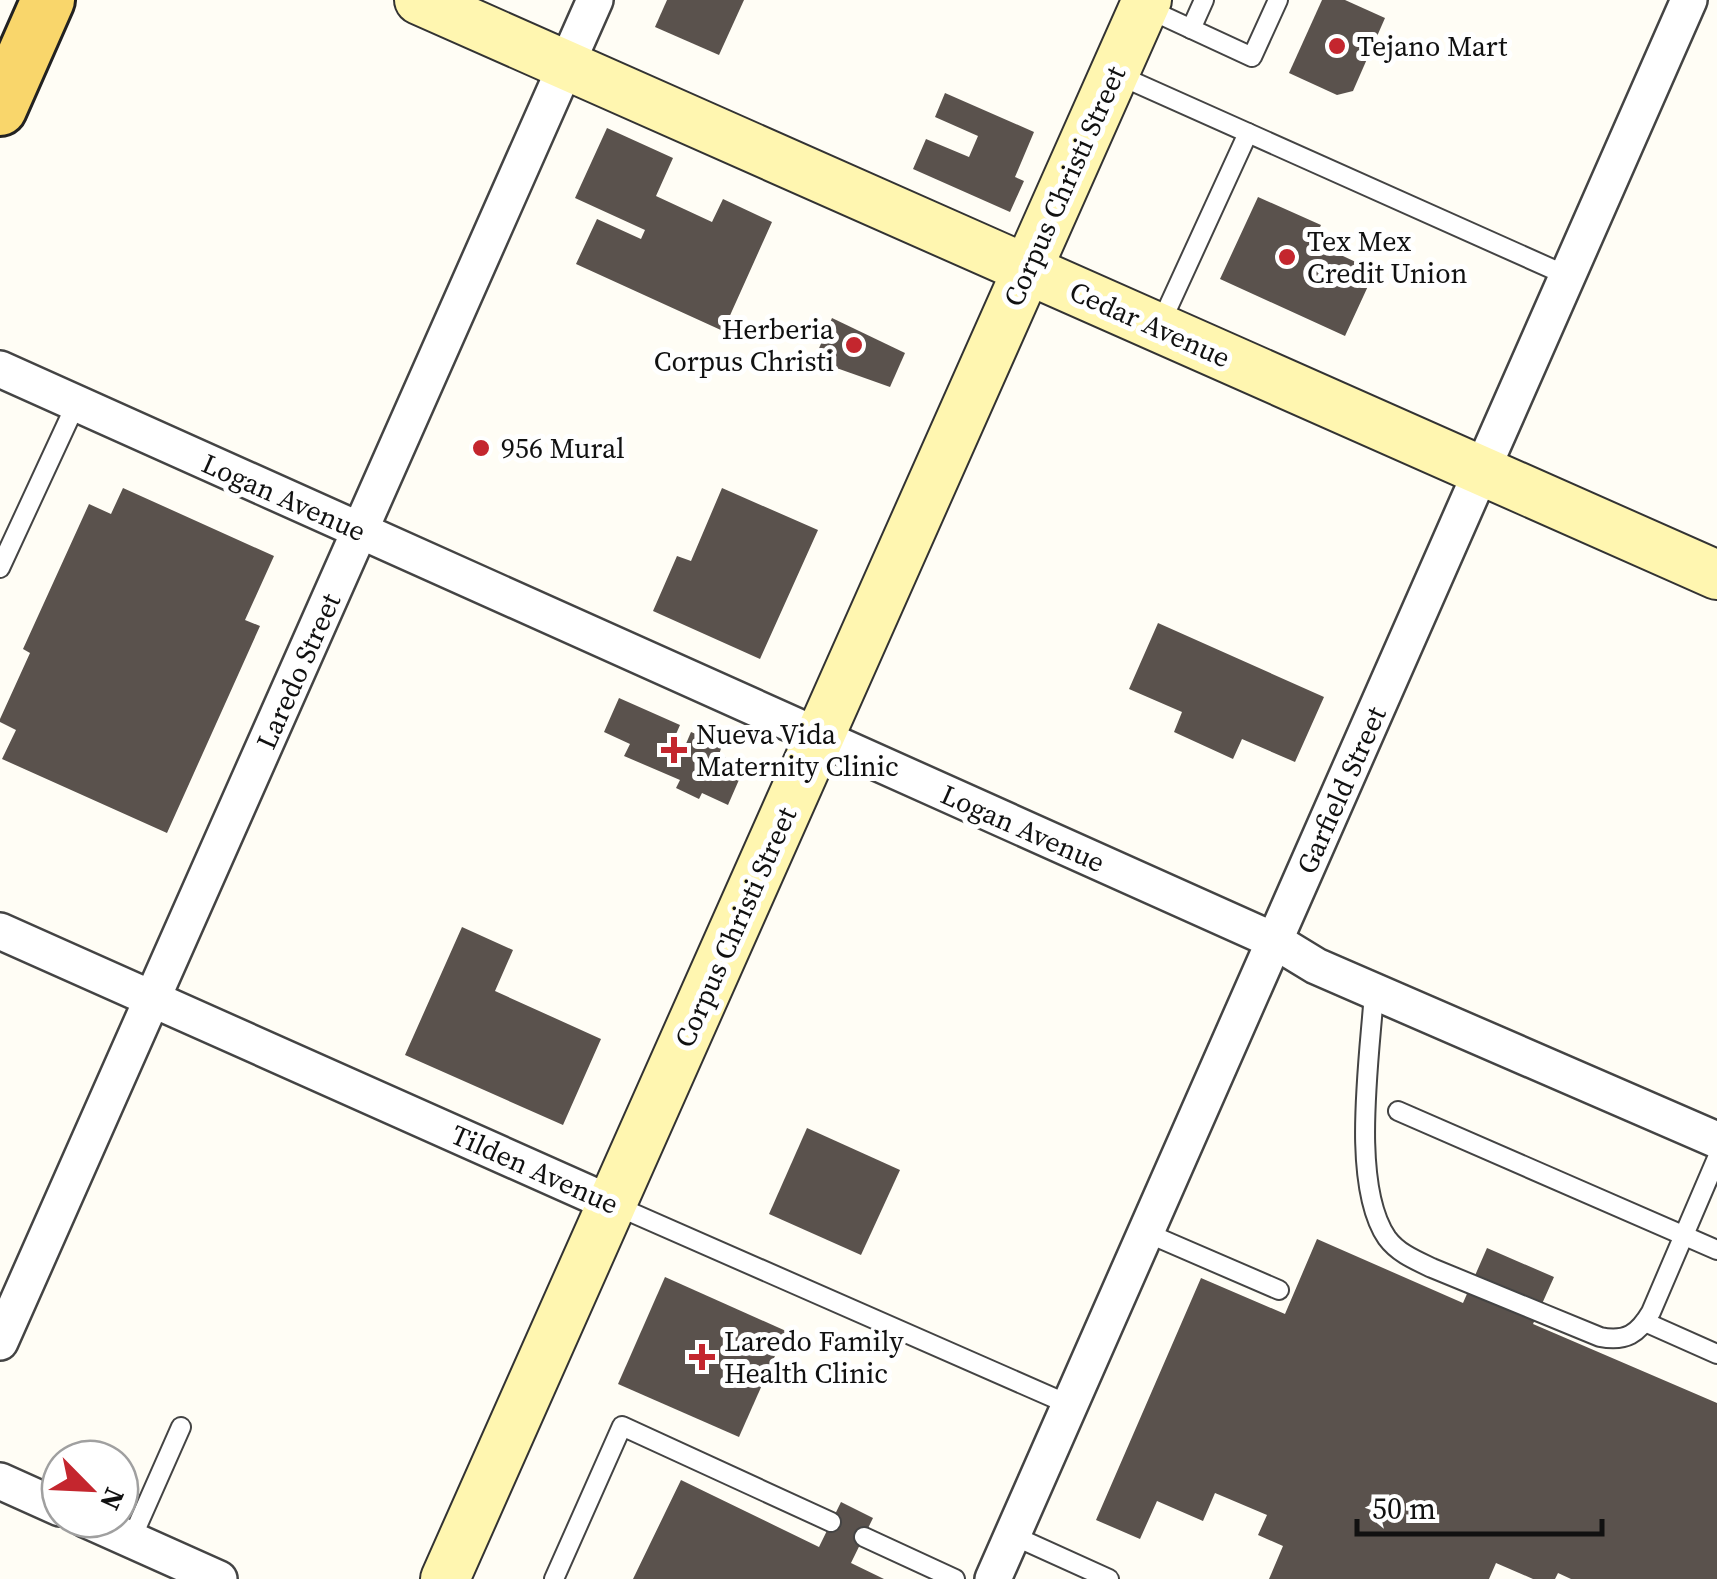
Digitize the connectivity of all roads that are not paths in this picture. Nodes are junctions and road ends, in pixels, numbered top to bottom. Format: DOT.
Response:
graph roads {
  1 [pos="48,0"];
  2 [pos="419,0"];
  3 [pos="595,0"];
  4 [pos="1204,0"];
  5 [pos="1278,0"];
  6 [pos="1146,4"];
  7 [pos="1694,5"];
  8 [pos="1191,29"];
  9 [pos="565,66"];
  10 [pos="1115,73"];
  11 [pos="0,109"];
  12 [pos="1248,133"];
  13 [pos="1028,269"];
  14 [pos="1568,276"];
  15 [pos="1159,328"];
  16 [pos="0,369"];
  17 [pos="76,404"];
  18 [pos="1481,472"];
  19 [pos="360,532"];
  20 [pos="0,568"];
  21 [pos="1717,575"];
  22 [pos="820,736"];
  23 [pos="0,931"];
  24 [pos="1275,941"];
  25 [pos="1374,992"];
  26 [pos="152,998"];
  27 [pos="1398,1111"];
  28 [pos="1717,1140"];
  29 [pos="1717,1158"];
  30 [pos="612,1204"];
  31 [pos="1147,1233"];
  32 [pos="1684,1236"];
  33 [pos="1717,1250"];
  34 [pos="11,1288"];
  35 [pos="1279,1290"];
  36 [pos="1645,1322"];
  37 [pos="0,1342"];
  38 [pos="1717,1354"];
  39 [pos="1070,1405"];
  40 [pos="181,1428"];
  41 [pos="0,1481"];
  42 [pos="40,1499"];
  43 [pos="831,1522"];
  44 [pos="1012,1536"];
  45 [pos="864,1537"];
  46 [pos="131,1540"];
  47 [pos="218,1579"];
  48 [pos="445,1579"];
  49 [pos="554,1579"];
  50 [pos="955,1579"];
  51 [pos="993,1579"];
  52 [pos="1109,1579"];
  1 -- 11 [label="main road"];
  2 -- 9 [label="main road, Cedar Avenue"];
  3 -- 9 [label="street, Laredo Street"];
  4 -- 8 [label="lane"];
  5 -- 8 [label="lane"];
  6 -- 8 [label="lane"];
  6 -- 10 [label="main road, Corpus Christi Street"];
  7 -- 14 [label="street, Garfield Street"];
  9 -- 13 [label="main road, Cedar Avenue"];
  9 -- 19 [label="street, Laredo Street"];
  10 -- 12 [label="lane"];
  10 -- 13 [label="main road, Corpus Christi Street"];
  12 -- 14 [label="lane"];
  12 -- 15 [label="lane"];
  13 -- 15 [label="main road, Cedar Avenue"];
  13 -- 22 [label="main road, Corpus Christi Street"];
  14 -- 18 [label="street, Garfield Street"];
  15 -- 18 [label="main road, Cedar Avenue"];
  16 -- 17 [label="street, Logan Avenue"];
  17 -- 19 [label="street, Logan Avenue"];
  17 -- 20 [label="lane"];
  18 -- 21 [label="main road, Cedar Avenue"];
  18 -- 24 [label="street, Garfield Street"];
  19 -- 22 [label="street, Logan Avenue"];
  19 -- 26 [label="street, Laredo Street"];
  22 -- 24 [label="street, Logan Avenue"];
  22 -- 30 [label="main road, Corpus Christi Street"];
  23 -- 26 [label="street, Tilden Avenue"];
  24 -- 25 [label="street, Logan Avenue"];
  24 -- 31 [label="street, Garfield Street"];
  25 -- 28 [label="street, Logan Avenue"];
  25 -- 36 [label="lane"];
  26 -- 30 [label="street, Tilden Avenue"];
  26 -- 34 [label="street, Laredo Street"];
  27 -- 32 [label="lane"];
  29 -- 32 [label="lane"];
  30 -- 39 [label="lane, Tilden Avenue"];
  30 -- 48 [label="main road, Corpus Christi Street"];
  31 -- 35 [label="lane"];
  31 -- 39 [label="street, Garfield Street"];
  32 -- 33 [label="lane"];
  32 -- 36 [label="lane"];
  34 -- 37 [label="street, Laredo Street"];
  36 -- 38 [label="lane"];
  39 -- 44 [label="street, Garfield Street"];
  40 -- 46 [label="lane"];
  41 -- 42 [label="street"];
  43 -- 49 [label="lane"];
  44 -- 51 [label="street, Garfield Street"];
  44 -- 52 [label="lane"];
  45 -- 50 [label="lane"];
  46 -- 47 [label="street"];
}
